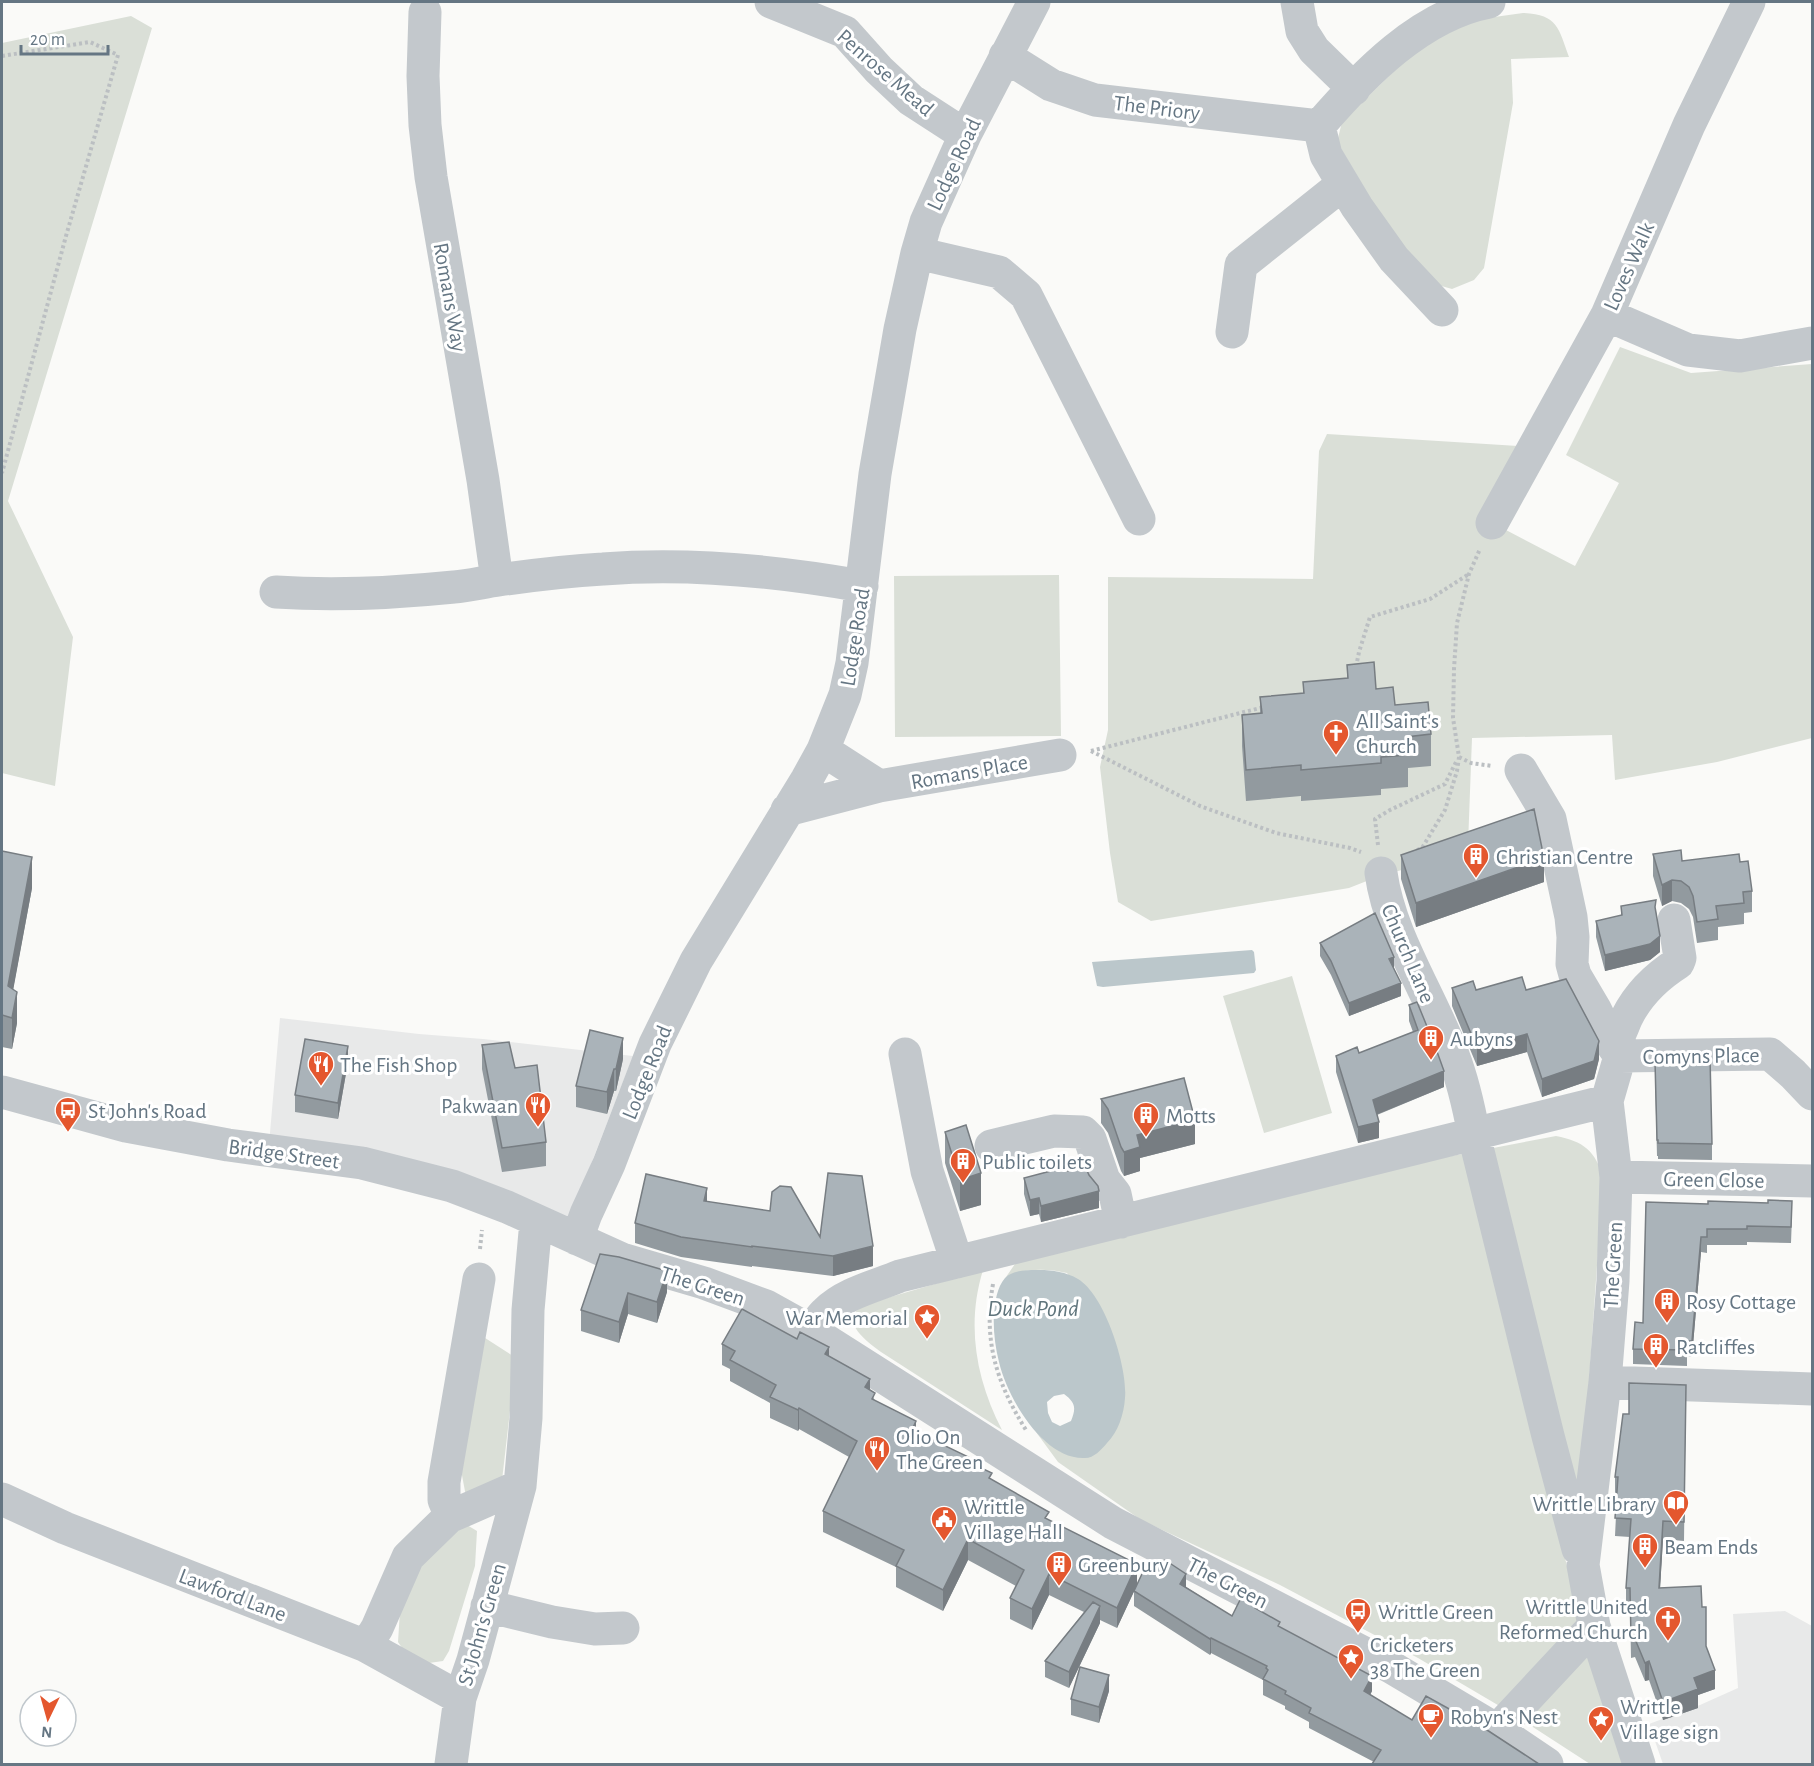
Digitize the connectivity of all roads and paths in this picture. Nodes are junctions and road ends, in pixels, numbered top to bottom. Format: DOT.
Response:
graph roads {
  1 [pos="771,2"];
  2 [pos="1034,2"];
  3 [pos="1297,2"];
  4 [pos="1489,2"];
  5 [pos="1749,2"];
  6 [pos="425,12"];
  7 [pos="2,56"];
  8 [pos="1005,57"];
  9 [pos="1354,89"];
  10 [pos="1318,126"];
  11 [pos="965,135"];
  12 [pos="1343,184"];
  13 [pos="917,254"];
  14 [pos="1442,310"];
  15 [pos="1607,315"];
  16 [pos="1232,332"];
  17 [pos="1812,343"];
  18 [pos="2,473"];
  19 [pos="1139,519"];
  20 [pos="1492,523"];
  21 [pos="1469,574"];
  22 [pos="497,580"];
  23 [pos="862,586"];
  24 [pos="276,592"];
  25 [pos="1355,676"];
  26 [pos="1270,705"];
  27 [pos="823,750"];
  28 [pos="1076,753"];
  29 [pos="1459,757"];
  30 [pos="1521,770"];
  31 [pos="879,786"];
  32 [pos="787,810"];
  33 [pos="1380,866"];
  34 [pos="1674,921"];
  35 [pos="1616,1051"];
  36 [pos="905,1054"];
  37 [pos="2,1092"];
  38 [pos="1812,1094"];
  39 [pos="1607,1101"];
  40 [pos="1473,1135"];
  41 [pos="991,1146"];
  42 [pos="1616,1177"];
  43 [pos="1812,1181"];
  44 [pos="488,1200"];
  45 [pos="1120,1221"];
  46 [pos="557,1230"];
  47 [pos="993,1253"];
  48 [pos="957,1262"];
  49 [pos="479,1279"];
  50 [pos="811,1331"];
  51 [pos="1605,1382"];
  52 [pos="1812,1389"];
  53 [pos="1015,1462"];
  54 [pos="520,1485"];
  55 [pos="2,1499"];
  56 [pos="449,1517"];
  57 [pos="1582,1565"];
  58 [pos="487,1606"];
  59 [pos="1594,1626"];
  60 [pos="623,1628"];
  61 [pos="366,1646"];
  62 [pos="460,1698"];
  63 [pos="1497,1730"];
  64 [pos="451,1764"];
  65 [pos="1547,1764"];
  66 [pos="1639,1764"];
  1 -- 11 [label="street, Penrose Mead"];
  2 -- 8 [label="street, Lodge Road"];
  3 -- 9 [label="street"];
  4 -- 9 [label="street"];
  5 -- 15 [label="street, Loves Walk"];
  6 -- 22 [label="street, Romans Way"];
  7 -- 18 [label="path"];
  8 -- 10 [label="street, The Priory"];
  8 -- 11 [label="street, Lodge Road"];
  9 -- 10 [label="street"];
  10 -- 12 [label="street"];
  11 -- 13 [label="street, Lodge Road"];
  12 -- 14 [label="street"];
  12 -- 16 [label="street"];
  13 -- 19 [label="street"];
  13 -- 23 [label="street, Lodge Road"];
  15 -- 17 [label="street"];
  15 -- 20 [label="street, Loves Walk"];
  20 -- 21 [label="path"];
  21 -- 25 [label="path"];
  21 -- 29 [label="path"];
  22 -- 23 [label="street"];
  22 -- 24 [label="street"];
  23 -- 27 [label="street, Lodge Road"];
  26 -- 28 [label="path"];
  27 -- 31 [label="street, Romans Place"];
  27 -- 32 [label="street, Lodge Road"];
  28 -- 31 [label="street, Romans Place"];
  28 -- 33 [label="path"];
  29 -- 33 [label="path"];
  29 -- 33 [label="path"];
  30 -- 35 [label="street"];
  31 -- 32 [label="street, Romans Place"];
  32 -- 46 [label="street, Lodge Road"];
  33 -- 40 [label="street, Church Lane"];
  34 -- 35 [label="street"];
  35 -- 38 [label="street, Comyns Place"];
  35 -- 39 [label="street, Comyns Place"];
  36 -- 48 [label="street"];
  37 -- 44 [label="street, Bridge Street"];
  39 -- 40 [label="street"];
  39 -- 42 [label="street, The Green"];
  40 -- 45 [label="street"];
  40 -- 57 [label="street, The Green"];
  41 -- 45 [label="street"];
  42 -- 43 [label="street, Green Close"];
  42 -- 51 [label="street, The Green"];
  44 -- 46 [label="street, Bridge Street"];
  44 -- 49 [label="path"];
  45 -- 47 [label="street"];
  46 -- 50 [label="street, The Green"];
  46 -- 54 [label="street, St John's Green"];
  47 -- 48 [label="street"];
  47 -- 53 [label="path"];
  48 -- 50 [label="street"];
  49 -- 56 [label="street"];
  50 -- 53 [label="street, The Green"];
  51 -- 52 [label="street"];
  51 -- 57 [label="street, The Green"];
  53 -- 63 [label="street, The Green"];
  54 -- 56 [label="street"];
  54 -- 58 [label="street, St John's Green"];
  55 -- 61 [label="street, Lawford Lane"];
  56 -- 61 [label="street"];
  57 -- 59 [label="street, The Green"];
  58 -- 60 [label="street"];
  58 -- 62 [label="street, St John's Green"];
  59 -- 63 [label="street"];
  59 -- 66 [label="street, The Green"];
  61 -- 62 [label="street, Lawford Lane"];
  62 -- 64 [label="street, St John's Green"];
  63 -- 65 [label="street, The Green"];
}
